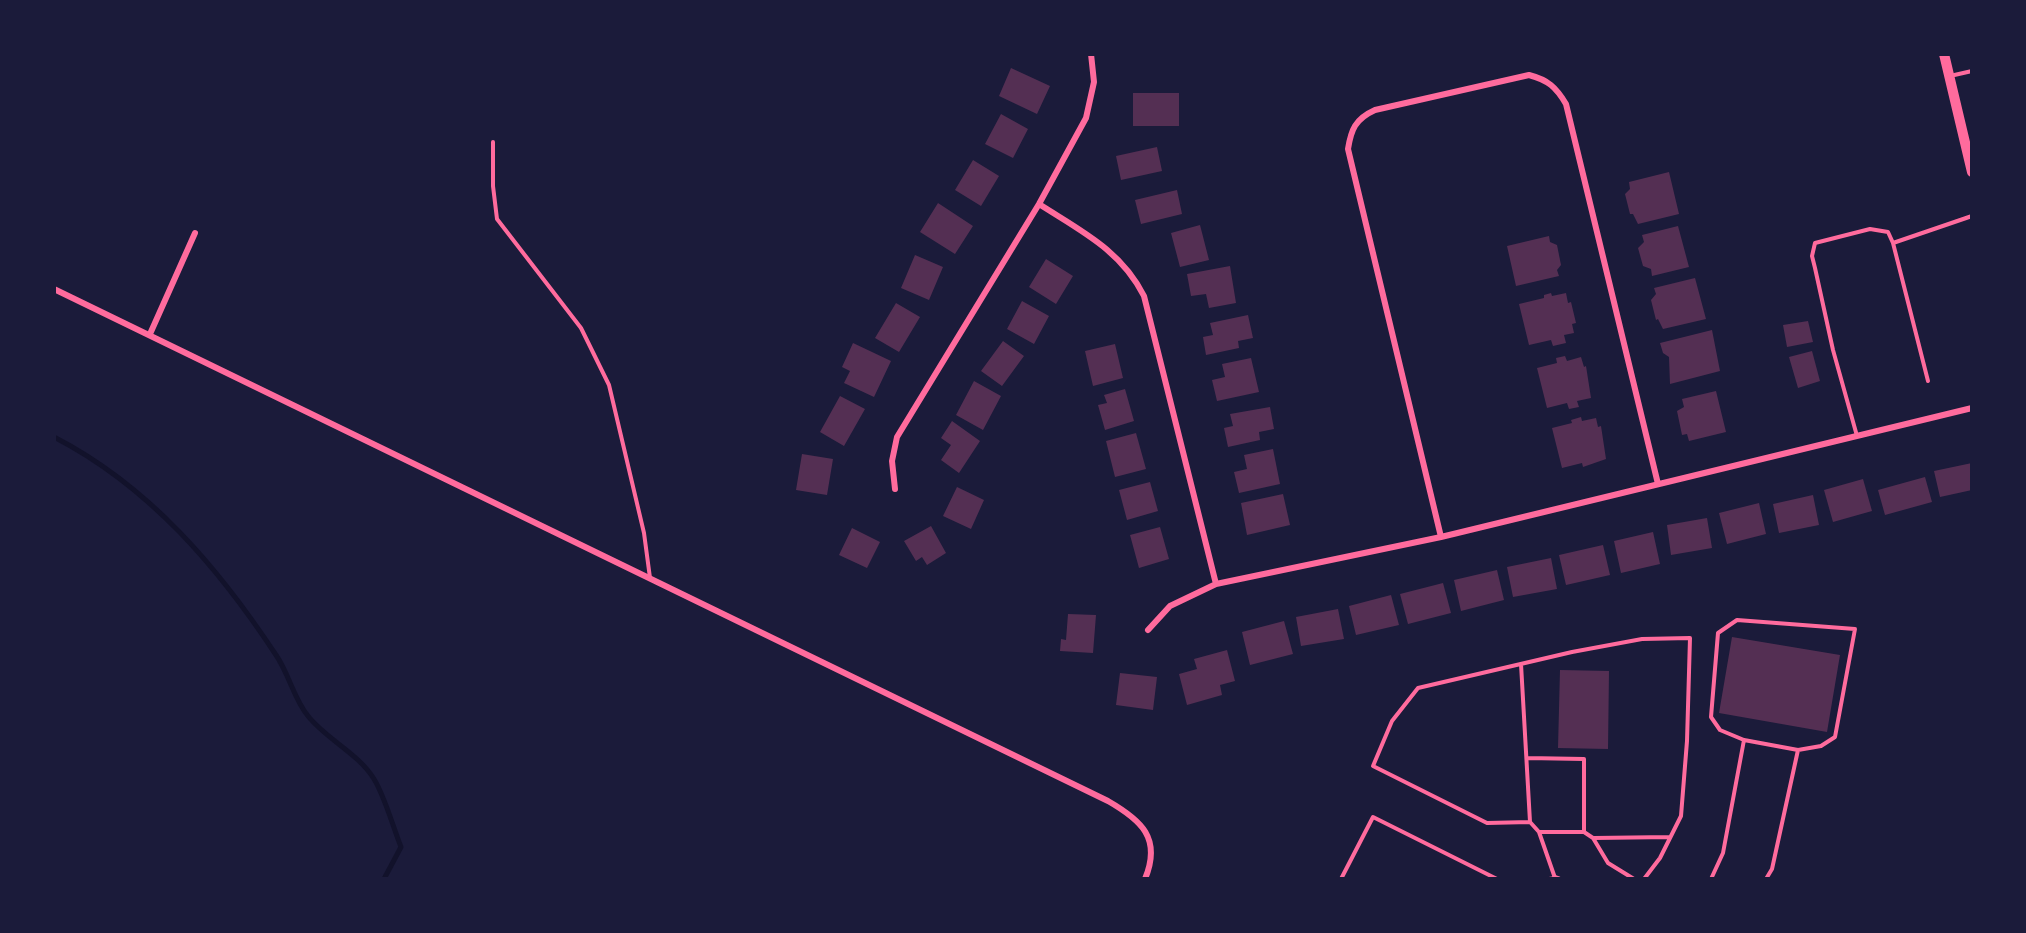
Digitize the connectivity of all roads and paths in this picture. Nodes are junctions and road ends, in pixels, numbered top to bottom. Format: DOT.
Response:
graph roads {
  1 [pos="1091,54"];
  2 [pos="1944,54"];
  3 [pos="1972,71"];
  4 [pos="1949,76"];
  5 [pos="493,142"];
  6 [pos="1972,172"];
  7 [pos="1039,204"];
  8 [pos="1972,216"];
  9 [pos="195,233"];
  10 [pos="1893,243"];
  11 [pos="54,289"];
  12 [pos="150,334"];
  13 [pos="1928,381"];
  14 [pos="1972,408"];
  15 [pos="1857,436"];
  16 [pos="1658,484"];
  17 [pos="895,489"];
  18 [pos="1441,537"];
  19 [pos="650,578"];
  20 [pos="1216,584"];
  21 [pos="1148,630"];
  22 [pos="1521,664"];
  23 [pos="1744,740"];
  24 [pos="1798,750"];
  25 [pos="1527,758"];
  26 [pos="1530,822"];
  27 [pos="1539,832"];
  28 [pos="1584,832"];
  29 [pos="1670,837"];
  30 [pos="1593,838"];
  31 [pos="1144,879"];
  32 [pos="1341,879"];
  33 [pos="1497,879"];
  34 [pos="1554,879"];
  35 [pos="1634,879"];
  36 [pos="1644,879"];
  37 [pos="1711,879"];
  38 [pos="1766,879"];
  1 -- 7 [label="street"];
  2 -- 4 [label="main road"];
  3 -- 4 [label="lane"];
  4 -- 6 [label="main road"];
  5 -- 19 [label="lane"];
  7 -- 17 [label="street"];
  7 -- 20 [label="street"];
  8 -- 10 [label="lane"];
  9 -- 12 [label="street"];
  10 -- 13 [label="lane"];
  10 -- 15 [label="lane"];
  11 -- 12 [label="street"];
  12 -- 19 [label="street"];
  14 -- 15 [label="street"];
  15 -- 16 [label="street"];
  16 -- 18 [label="street"];
  16 -- 18 [label="street"];
  18 -- 20 [label="street"];
  19 -- 31 [label="street"];
  20 -- 21 [label="street"];
  22 -- 25 [label="lane"];
  22 -- 26 [label="lane"];
  22 -- 29 [label="lane"];
  23 -- 24 [label="lane"];
  23 -- 24 [label="lane"];
  23 -- 37 [label="lane"];
  24 -- 38 [label="lane"];
  25 -- 26 [label="lane"];
  25 -- 28 [label="lane"];
  26 -- 27 [label="lane"];
  27 -- 28 [label="lane"];
  27 -- 34 [label="lane"];
  28 -- 30 [label="lane"];
  29 -- 30 [label="lane"];
  29 -- 36 [label="lane"];
  30 -- 35 [label="lane"];
  32 -- 33 [label="lane"];
}
